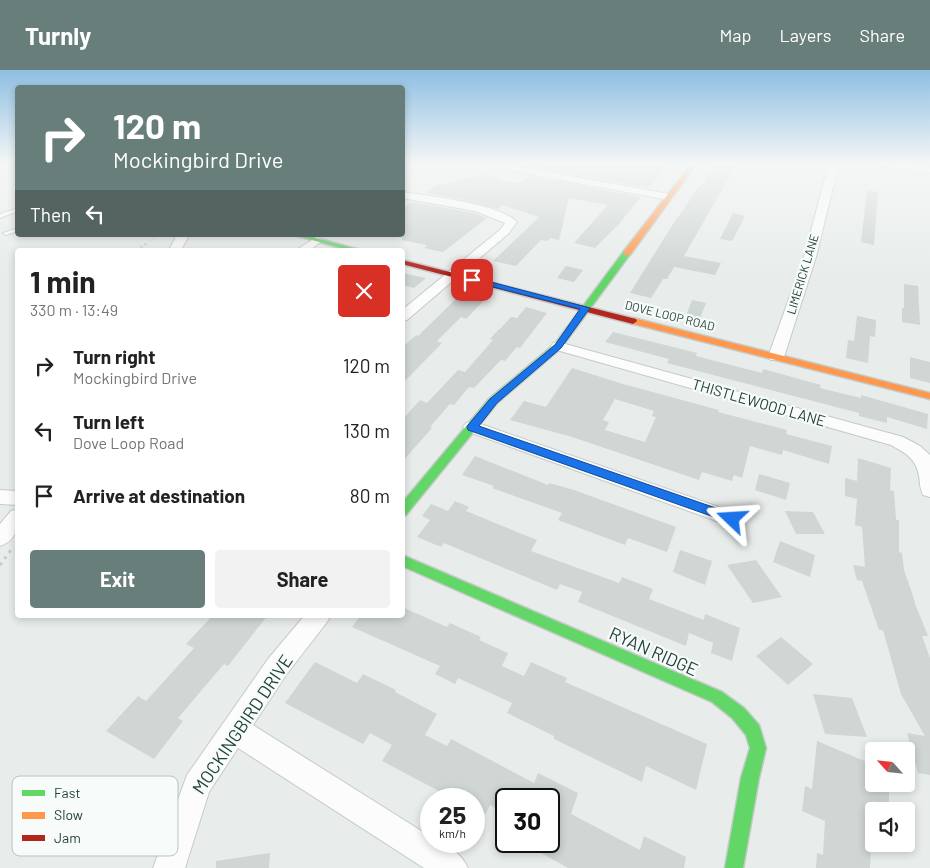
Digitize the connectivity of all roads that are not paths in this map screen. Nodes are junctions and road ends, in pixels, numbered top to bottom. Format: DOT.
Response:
graph roads {
  1 [pos="429,200"];
  2 [pos="667,200"];
  3 [pos="824,200"];
  4 [pos="15,211"];
  5 [pos="0,216"];
  6 [pos="15,230"];
  7 [pos="6,233"];
  8 [pos="305,237"];
  9 [pos="317,240"];
  10 [pos="305,248"];
  11 [pos="348,248"];
  12 [pos="405,263"];
  13 [pos="454,275"];
  14 [pos="405,302"];
  15 [pos="416,305"];
  16 [pos="586,308"];
  17 [pos="405,314"];
  18 [pos="558,346"];
  19 [pos="776,357"];
  20 [pos="930,396"];
  21 [pos="472,427"];
  22 [pos="930,490"];
  23 [pos="0,497"];
  24 [pos="15,498"];
  25 [pos="405,508"];
  26 [pos="732,519"];
  27 [pos="15,523"];
  28 [pos="6,544"];
  29 [pos="405,561"];
  30 [pos="317,618"];
  31 [pos="234,729"];
  32 [pos="178,841"];
  33 [pos="173,856"];
  34 [pos="169,868"];
  35 [pos="452,868"];
  36 [pos="734,868"];
  1 -- 13 [label="street"];
  2 -- 16 [label="street"];
  3 -- 19 [label="street, LIMERICK LANE"];
  4 -- 5 [label="lane"];
  6 -- 7 [label="lane"];
  8 -- 9 [label="street"];
  9 -- 10 [label="street"];
  9 -- 11 [label="street"];
  12 -- 13 [label="street, DOVE LOOP ROAD"];
  13 -- 15 [label="street"];
  13 -- 16 [label="street, DOVE LOOP ROAD"];
  14 -- 15 [label="street"];
  15 -- 17 [label="street"];
  16 -- 18 [label="street"];
  16 -- 19 [label="street, DOVE LOOP ROAD"];
  18 -- 21 [label="street"];
  18 -- 22 [label="street, THISTLEWOOD LANE"];
  19 -- 20 [label="street, DOVE LOOP ROAD"];
  21 -- 25 [label="street"];
  21 -- 26 [label="street"];
  23 -- 24 [label="street"];
  27 -- 28 [label="street"];
  29 -- 36 [label="street, RYAN RIDGE"];
  30 -- 31 [label="street, MOCKINGBIRD DRIVE"];
  31 -- 32 [label="street, MOCKINGBIRD DRIVE"];
  31 -- 35 [label="street"];
  33 -- 34 [label="street, MOCKINGBIRD DRIVE"];
}
